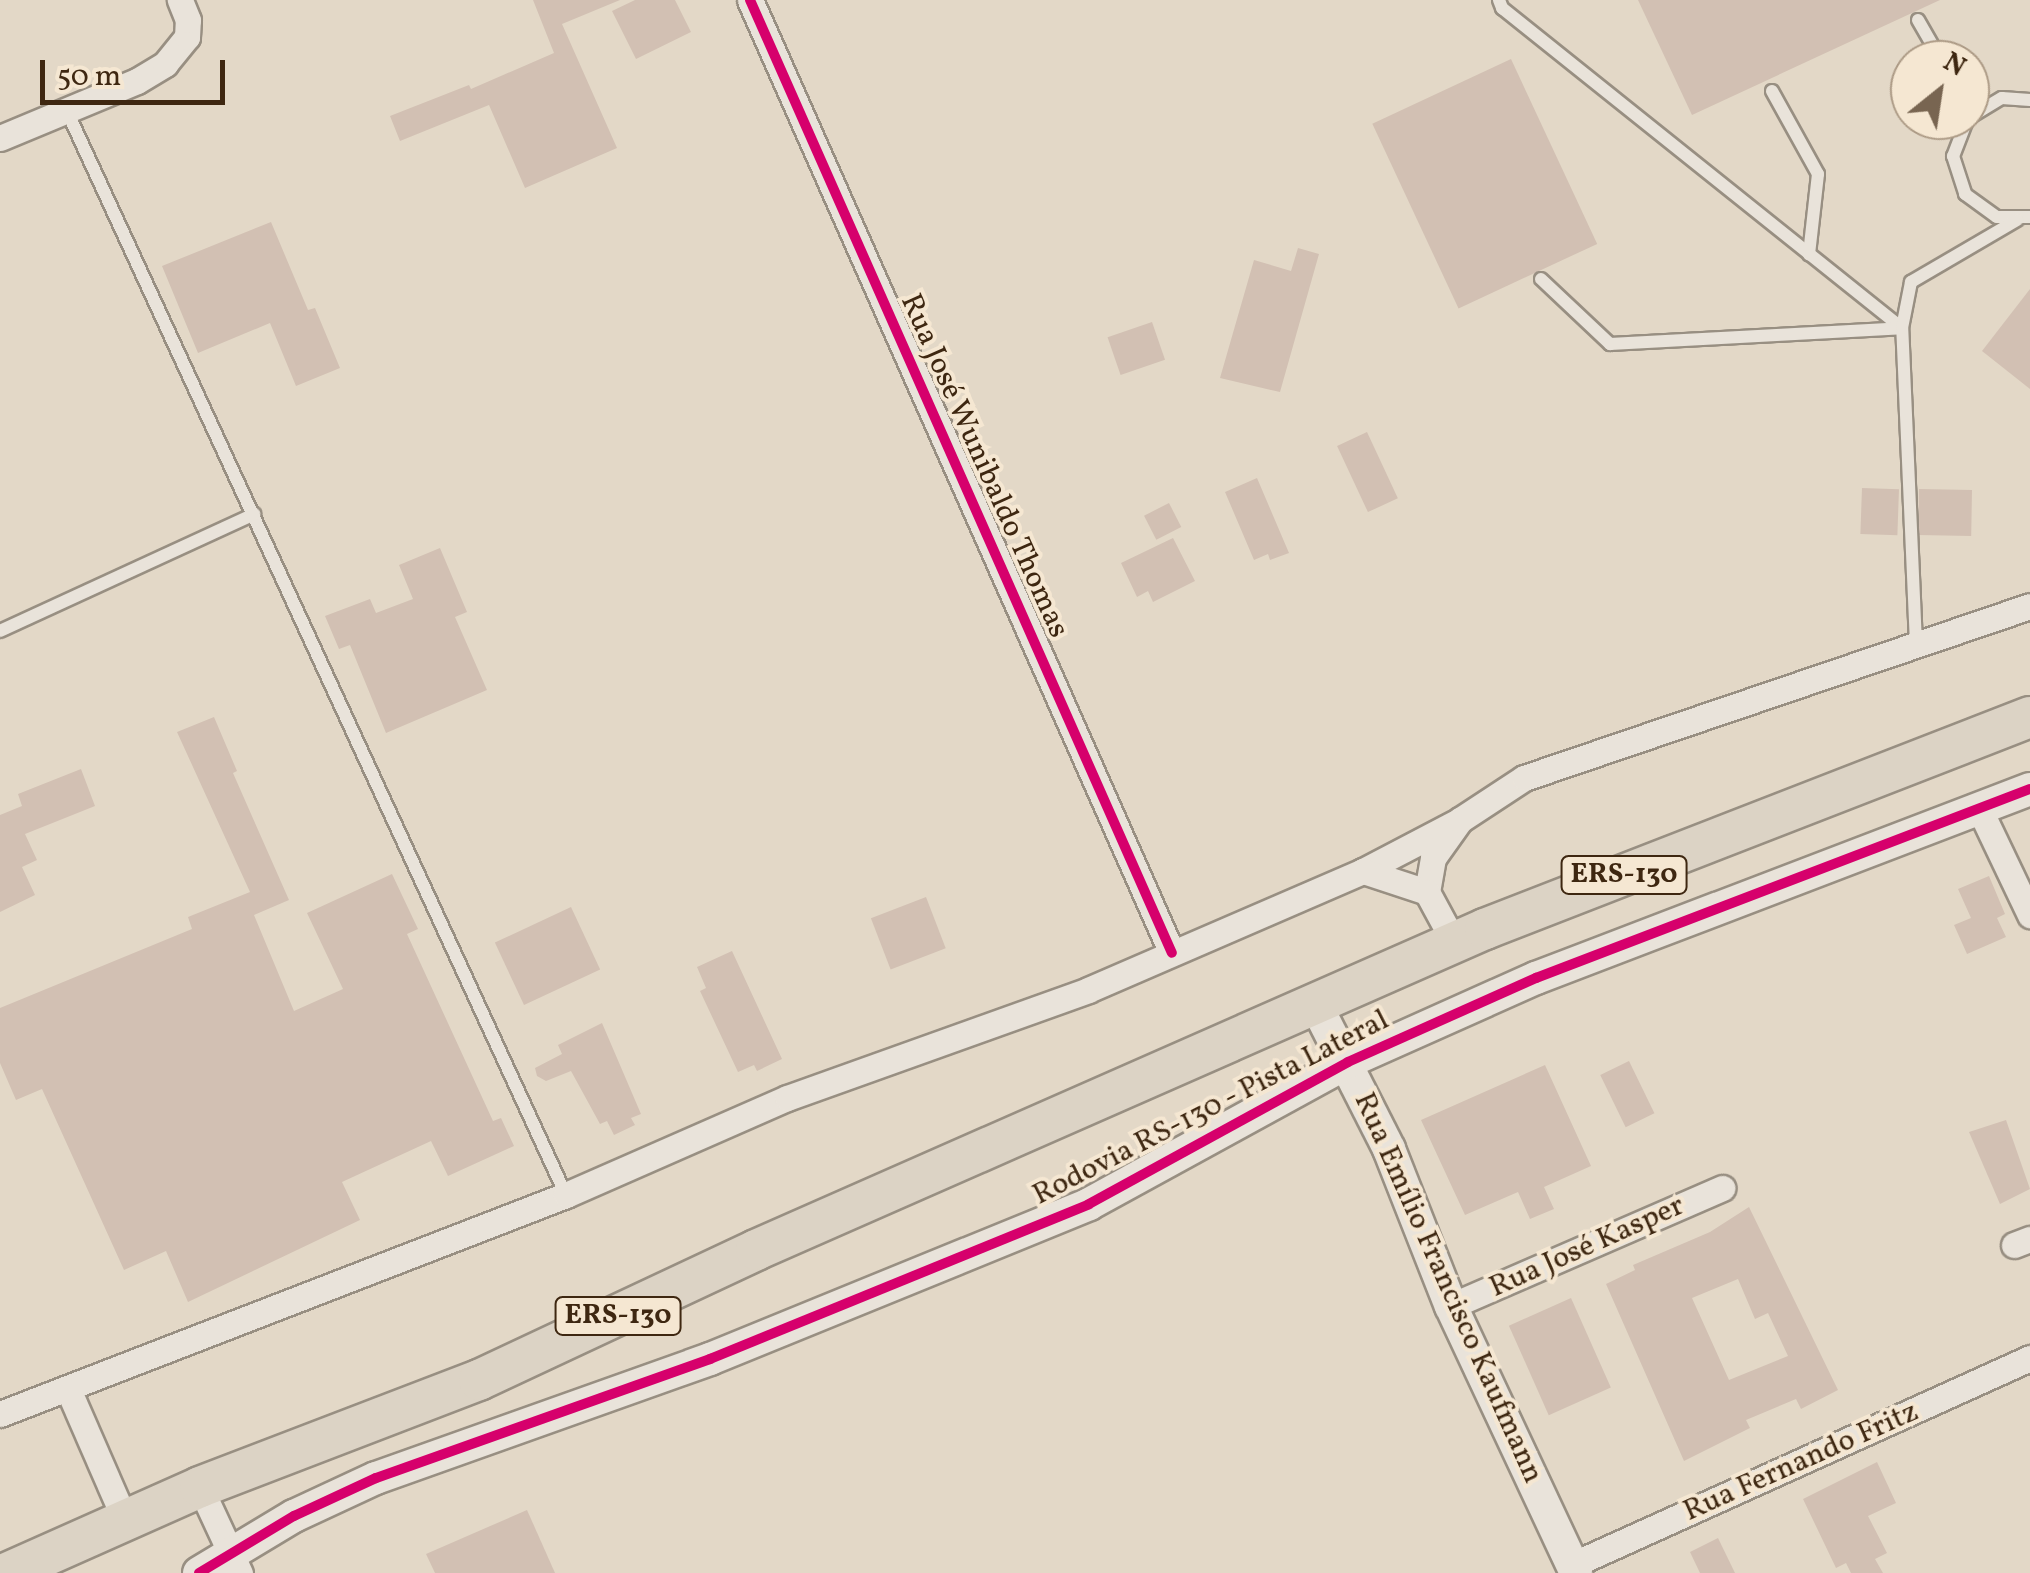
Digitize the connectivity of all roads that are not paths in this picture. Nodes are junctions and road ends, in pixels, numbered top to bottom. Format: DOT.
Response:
graph roads {
  1 [pos="180,0"];
  2 [pos="750,0"];
  3 [pos="1498,0"];
  4 [pos="1918,20"];
  5 [pos="1930,40"];
  6 [pos="1772,90"];
  7 [pos="2030,100"];
  8 [pos="1990,104"];
  9 [pos="66,109"];
  10 [pos="0,138"];
  11 [pos="1960,140"];
  12 [pos="2024,218"];
  13 [pos="1809,254"];
  14 [pos="1541,279"];
  15 [pos="1902,328"];
  16 [pos="254,514"];
  17 [pos="2030,606"];
  18 [pos="0,630"];
  19 [pos="1916,644"];
  20 [pos="2030,717"];
  21 [pos="2030,789"];
  22 [pos="1979,808"];
  23 [pos="1460,820"];
  24 [pos="1363,871"];
  25 [pos="1427,892"];
  26 [pos="2030,915"];
  27 [pos="1454,942"];
  28 [pos="1172,953"];
  29 [pos="1316,1005"];
  30 [pos="1348,1062"];
  31 [pos="1723,1188"];
  32 [pos="566,1195"];
  33 [pos="1451,1306"];
  34 [pos="2030,1358"];
  35 [pos="68,1388"];
  36 [pos="0,1414"];
  37 [pos="200,1487"];
  38 [pos="125,1520"];
  39 [pos="236,1564"];
  40 [pos="1574,1569"];
  41 [pos="7,1573"];
  42 [pos="199,1573"];
  1 -- 9 [label="street"];
  2 -- 28 [label="street, Rua José Wunibaldo Thomas"];
  3 -- 13 [label="lane"];
  4 -- 5 [label="lane"];
  6 -- 13 [label="lane"];
  7 -- 8 [label="lane"];
  9 -- 10 [label="street"];
  9 -- 16 [label="lane"];
  11 -- 12 [label="lane"];
  12 -- 15 [label="lane"];
  13 -- 15 [label="lane"];
  14 -- 15 [label="lane"];
  15 -- 19 [label="lane"];
  16 -- 18 [label="lane"];
  16 -- 32 [label="lane"];
  17 -- 19 [label="street"];
  19 -- 23 [label="street"];
  20 -- 27 [label="main road, ERS-130"];
  21 -- 22 [label="street, Rodovia RS-130 - Pista Lateral"];
  22 -- 26 [label="street"];
  22 -- 30 [label="street, Rodovia RS-130 - Pista Lateral"];
  23 -- 24 [label="street"];
  23 -- 25 [label="street"];
  24 -- 25 [label="street"];
  24 -- 28 [label="street"];
  25 -- 27 [label="street"];
  27 -- 29 [label="main road, ERS-130"];
  28 -- 32 [label="street"];
  29 -- 30 [label="street, Rua Emílio Francisco Kaufmann"];
  29 -- 37 [label="main road, ERS-130"];
  30 -- 33 [label="street, Rua Emílio Francisco Kaufmann"];
  30 -- 39 [label="street, Rodovia RS-130 - Pista Lateral"];
  31 -- 33 [label="street, Rua José Kasper"];
  32 -- 35 [label="street"];
  33 -- 40 [label="street, Rua Emílio Francisco Kaufmann"];
  34 -- 40 [label="street, Rua Fernando Fritz"];
  35 -- 36 [label="street"];
  35 -- 38 [label="street"];
  37 -- 38 [label="main road, ERS-130"];
  37 -- 39 [label="street"];
  38 -- 41 [label="main road, ERS-130"];
  39 -- 42 [label="street, Rodovia RS-130 - Pista Lateral"];
}
